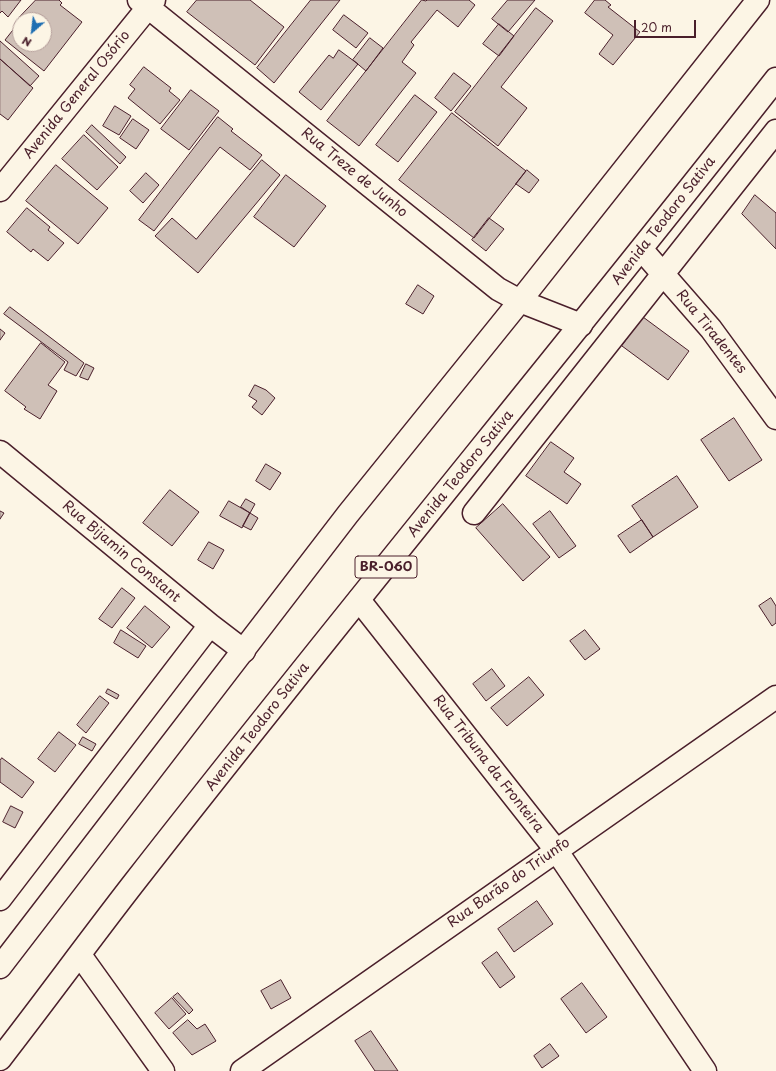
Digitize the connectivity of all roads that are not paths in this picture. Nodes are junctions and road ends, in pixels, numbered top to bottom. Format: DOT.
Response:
graph roads {
  1 [pos="758,0"];
  2 [pos="147,3"];
  3 [pos="776,79"];
  4 [pos="776,131"];
  5 [pos="0,190"];
  6 [pos="642,250"];
  7 [pos="663,274"];
  8 [pos="520,301"];
  9 [pos="581,325"];
  10 [pos="776,418"];
  11 [pos="0,452"];
  12 [pos="474,513"];
  13 [pos="359,600"];
  14 [pos="210,625"];
  15 [pos="244,651"];
  16 [pos="776,697"];
  17 [pos="556,850"];
  18 [pos="0,899"];
  19 [pos="80,954"];
  20 [pos="0,967"];
  21 [pos="0,1059"];
  22 [pos="163,1071"];
  23 [pos="242,1071"];
  24 [pos="705,1071"];
  1 -- 8 [label="street"];
  2 -- 5 [label="street, Avenida General Osório"];
  2 -- 8 [label="street, Rua Treze de Junho"];
  3 -- 6 [label="street, Avenida Teodoro Sativa / BR-060"];
  4 -- 7 [label="street"];
  6 -- 7 [label="street, Rua Tiradentes"];
  6 -- 9 [label="street, Avenida Teodoro Sativa / BR-060"];
  7 -- 10 [label="street, Rua Tiradentes"];
  7 -- 12 [label="street"];
  8 -- 9 [label="street, Rua Treze de Junho"];
  8 -- 15 [label="street"];
  9 -- 13 [label="street, Avenida Teodoro Sativa / BR-060"];
  11 -- 14 [label="street, Rua Bijamin Constant"];
  13 -- 17 [label="street, Rua Tribuna da Fronteira"];
  13 -- 19 [label="street, Avenida Teodoro Sativa / BR-060"];
  14 -- 15 [label="street, Rua Bijamin Constant"];
  14 -- 18 [label="street"];
  15 -- 20 [label="street"];
  16 -- 17 [label="street, Rua Barão do Triunfo"];
  17 -- 23 [label="street, Rua Barão do Triunfo"];
  17 -- 24 [label="street, Rua Tribuna da Fronteira"];
  19 -- 21 [label="street, Avenida Teodoro Sativa / BR-060"];
  19 -- 22 [label="street"];
}
